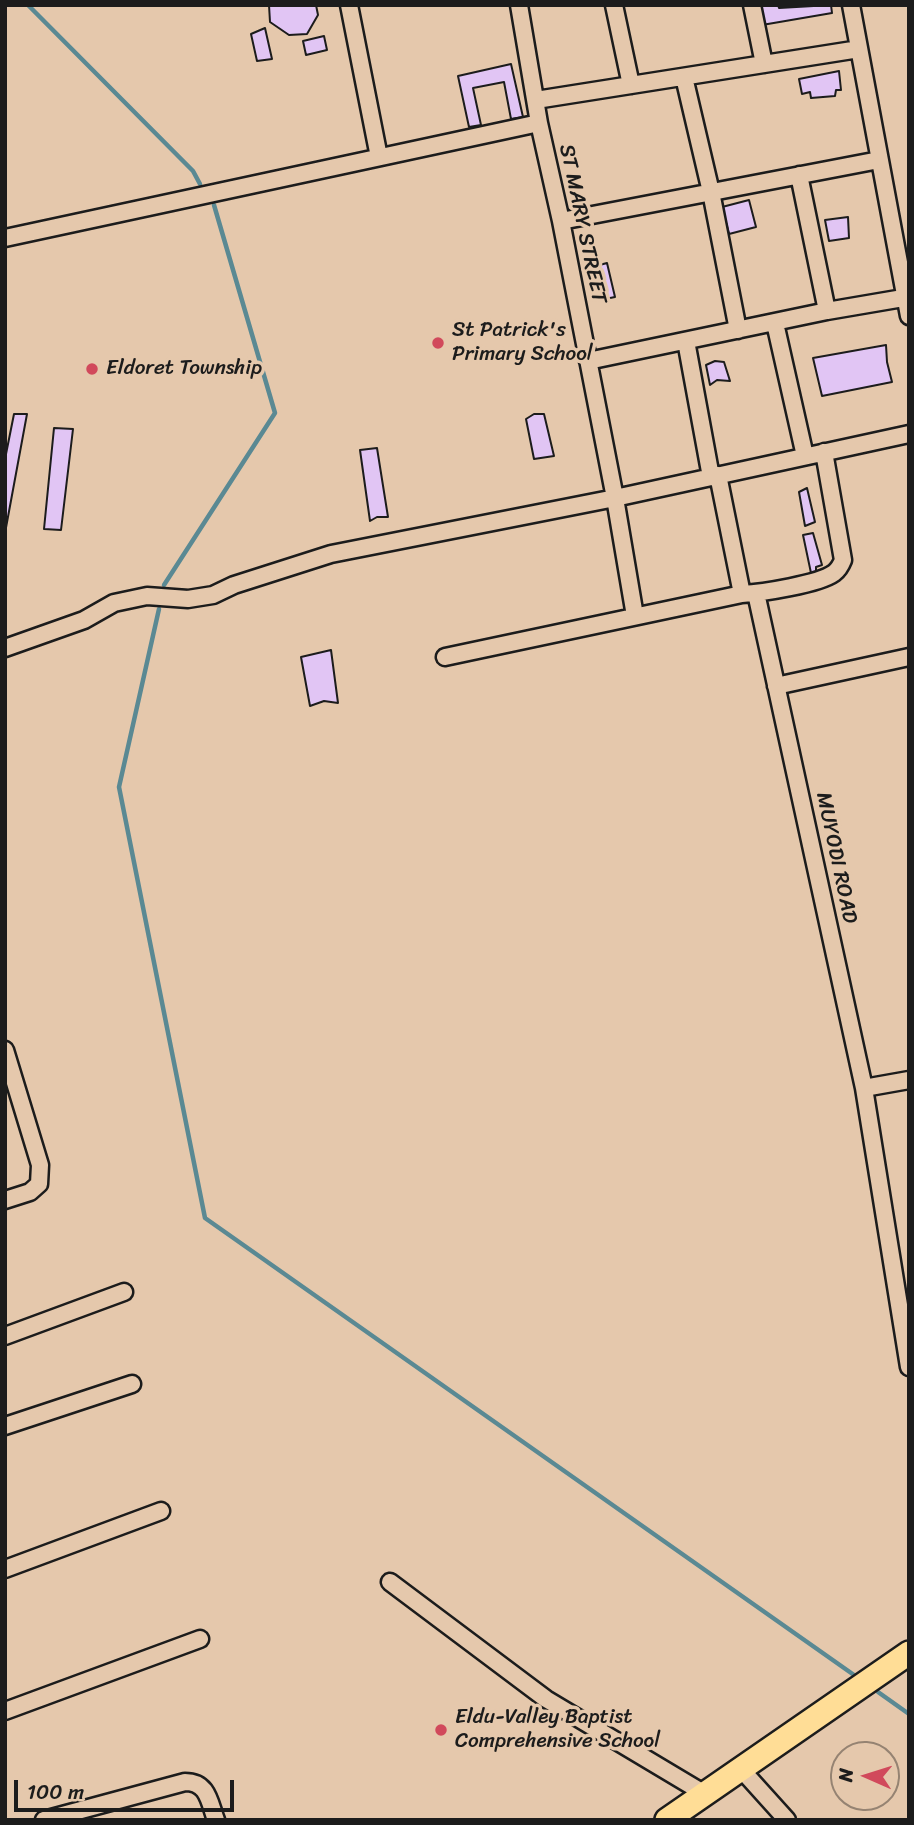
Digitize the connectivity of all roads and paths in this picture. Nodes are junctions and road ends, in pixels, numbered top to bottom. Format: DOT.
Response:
graph roads {
  1 [pos="349,5"];
  2 [pos="519,5"];
  3 [pos="614,5"];
  4 [pos="752,5"];
  5 [pos="851,5"];
  6 [pos="859,50"];
  7 [pos="764,64"];
  8 [pos="684,77"];
  9 [pos="631,85"];
  10 [pos="536,100"];
  11 [pos="539,123"];
  12 [pos="379,157"];
  13 [pos="880,160"];
  14 [pos="799,175"];
  15 [pos="711,192"];
  16 [pos="561,221"];
  17 [pos="5,238"];
  18 [pos="907,298"];
  19 [pos="827,311"];
  20 [pos="909,316"];
  21 [pos="775,323"];
  22 [pos="738,330"];
  23 [pos="686,341"];
  24 [pos="588,360"];
  25 [pos="909,434"];
  26 [pos="824,452"];
  27 [pos="804,456"];
  28 [pos="714,476"];
  29 [pos="615,498"];
  30 [pos="749,593"];
  31 [pos="635,616"];
  32 [pos="5,648"];
  33 [pos="445,657"];
  34 [pos="909,657"];
  35 [pos="776,686"];
  36 [pos="5,1050"];
  37 [pos="909,1080"];
  38 [pos="864,1088"];
  39 [pos="5,1199"];
  40 [pos="124,1292"];
  41 [pos="5,1336"];
  42 [pos="908,1367"];
  43 [pos="132,1384"];
  44 [pos="5,1426"];
  45 [pos="161,1511"];
  46 [pos="5,1569"];
  47 [pos="390,1582"];
  48 [pos="200,1639"];
  49 [pos="909,1653"];
  50 [pos="5,1712"];
  51 [pos="741,1769"];
  52 [pos="705,1794"];
  53 [pos="44,1820"];
  54 [pos="216,1820"];
  55 [pos="667,1820"];
  56 [pos="787,1820"];
  1 -- 12 [label="street"];
  2 -- 10 [label="street, ST MARY STREET"];
  3 -- 9 [label="street"];
  4 -- 7 [label="street"];
  5 -- 6 [label="street"];
  6 -- 7 [label="street"];
  6 -- 13 [label="street"];
  7 -- 8 [label="street"];
  8 -- 9 [label="street"];
  8 -- 15 [label="street"];
  9 -- 10 [label="street"];
  10 -- 11 [label="street, ST MARY STREET"];
  11 -- 12 [label="street"];
  11 -- 16 [label="street, ST MARY STREET"];
  12 -- 17 [label="street"];
  13 -- 14 [label="street"];
  13 -- 18 [label="street"];
  14 -- 15 [label="street"];
  14 -- 19 [label="street"];
  15 -- 16 [label="street"];
  15 -- 22 [label="street"];
  16 -- 24 [label="street, ST MARY STREET"];
  18 -- 19 [label="street"];
  18 -- 20 [label="street"];
  19 -- 21 [label="street"];
  21 -- 22 [label="street"];
  21 -- 27 [label="street"];
  22 -- 23 [label="street"];
  23 -- 24 [label="street"];
  23 -- 28 [label="street, MUYODI ROAD"];
  24 -- 29 [label="street, ST MARY STREET"];
  25 -- 26 [label="street"];
  26 -- 27 [label="street"];
  26 -- 30 [label="street"];
  27 -- 28 [label="street"];
  28 -- 29 [label="street"];
  28 -- 30 [label="street, MUYODI ROAD"];
  29 -- 31 [label="street, ST MARY STREET"];
  29 -- 32 [label="street"];
  30 -- 31 [label="street"];
  30 -- 35 [label="street, MUYODI ROAD"];
  31 -- 33 [label="street"];
  34 -- 35 [label="street"];
  35 -- 38 [label="street, MUYODI ROAD"];
  36 -- 39 [label="street"];
  37 -- 38 [label="street"];
  38 -- 42 [label="street, MUYODI ROAD"];
  40 -- 41 [label="street"];
  43 -- 44 [label="street"];
  45 -- 46 [label="street"];
  47 -- 52 [label="street"];
  48 -- 50 [label="street"];
  49 -- 51 [label="highway"];
  51 -- 52 [label="highway"];
  51 -- 56 [label="street"];
  52 -- 55 [label="highway"];
  53 -- 54 [label="street"];
}
